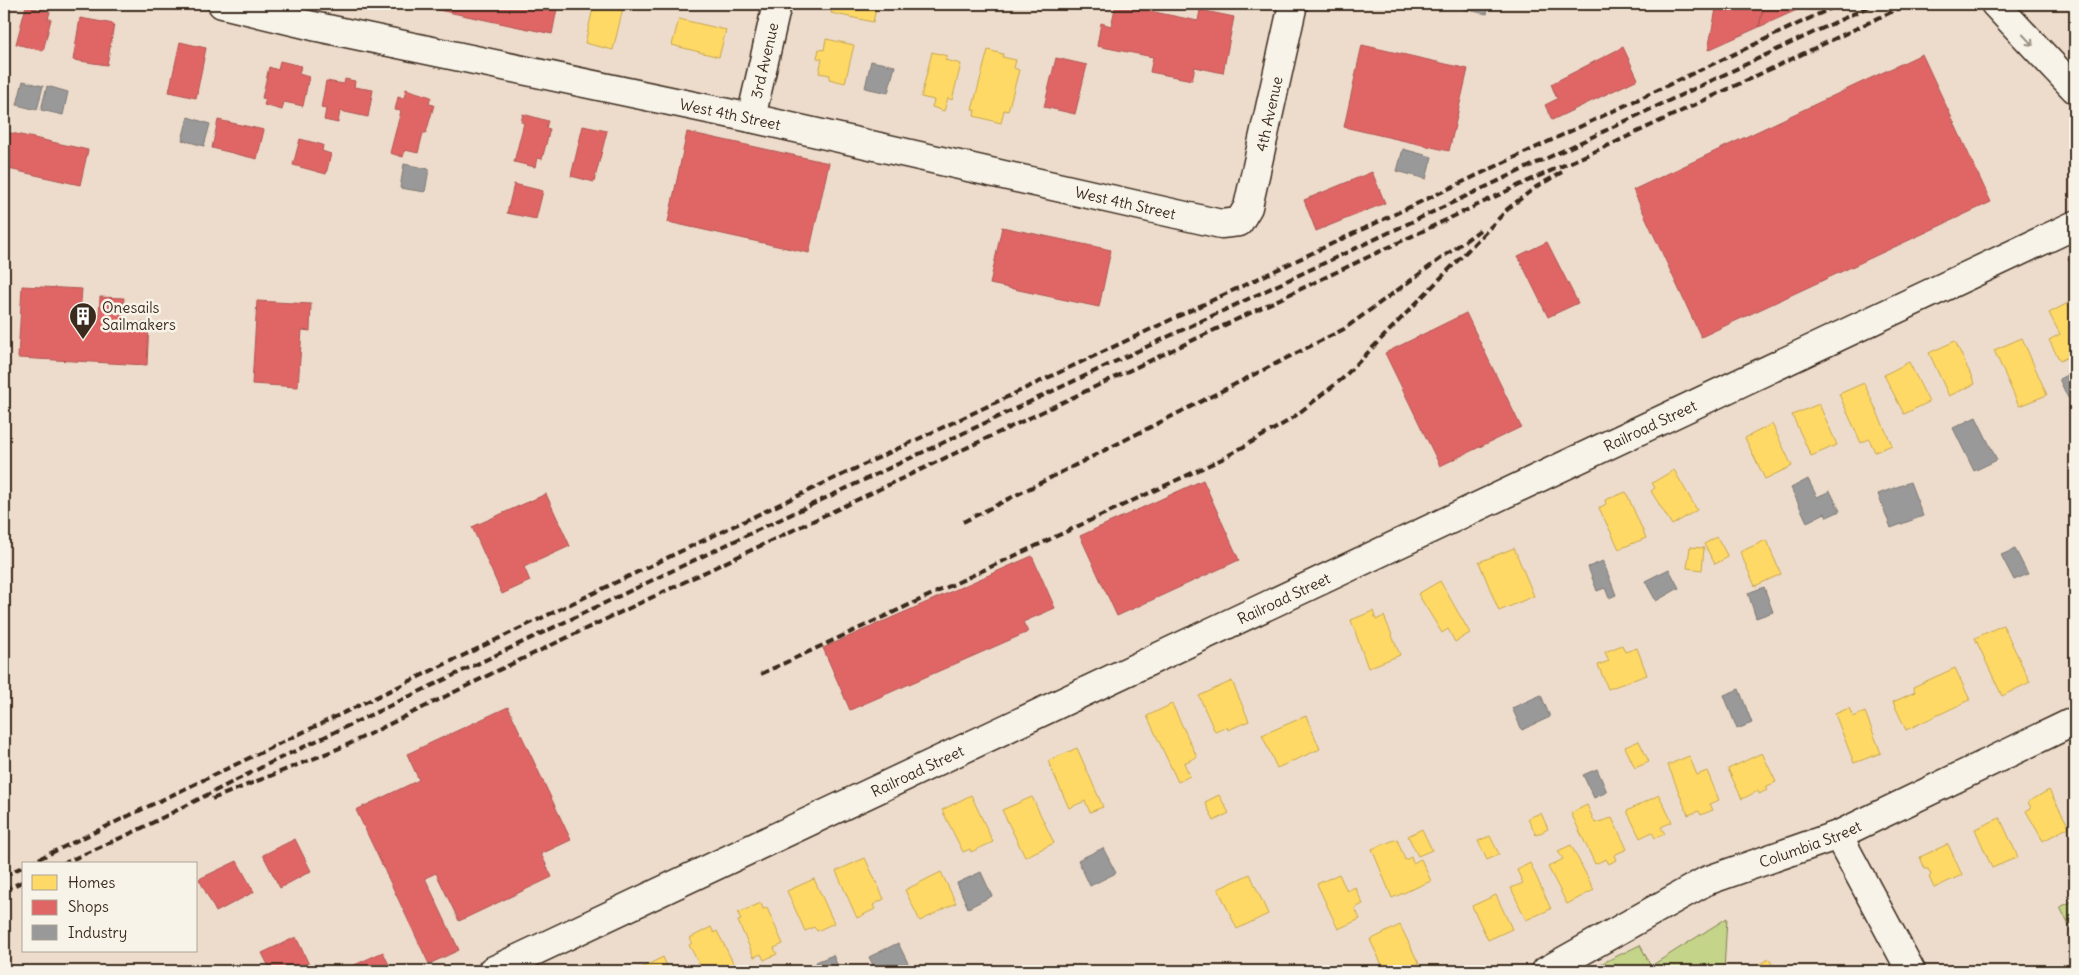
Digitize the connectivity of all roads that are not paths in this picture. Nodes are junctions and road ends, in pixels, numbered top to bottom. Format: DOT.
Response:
graph roads {
  1 [pos="222,4"];
  2 [pos="777,4"];
  3 [pos="1294,4"];
  4 [pos="1995,4"];
  5 [pos="2075,89"];
  6 [pos="751,118"];
  7 [pos="1239,222"];
  8 [pos="2075,225"];
  9 [pos="2075,721"];
  10 [pos="1838,835"];
  11 [pos="492,971"];
  12 [pos="1546,971"];
  13 [pos="1911,971"];
  1 -- 6 [label="street, West 4th Street"];
  2 -- 6 [label="street, 3rd Avenue"];
  3 -- 7 [label="street, 4th Avenue"];
  4 -- 5 [label="street, one-way"];
  6 -- 7 [label="street, West 4th Street"];
  8 -- 11 [label="street, Railroad Street"];
  9 -- 10 [label="street, Columbia Street"];
  10 -- 12 [label="street, Columbia Street"];
  10 -- 13 [label="street"];
}
